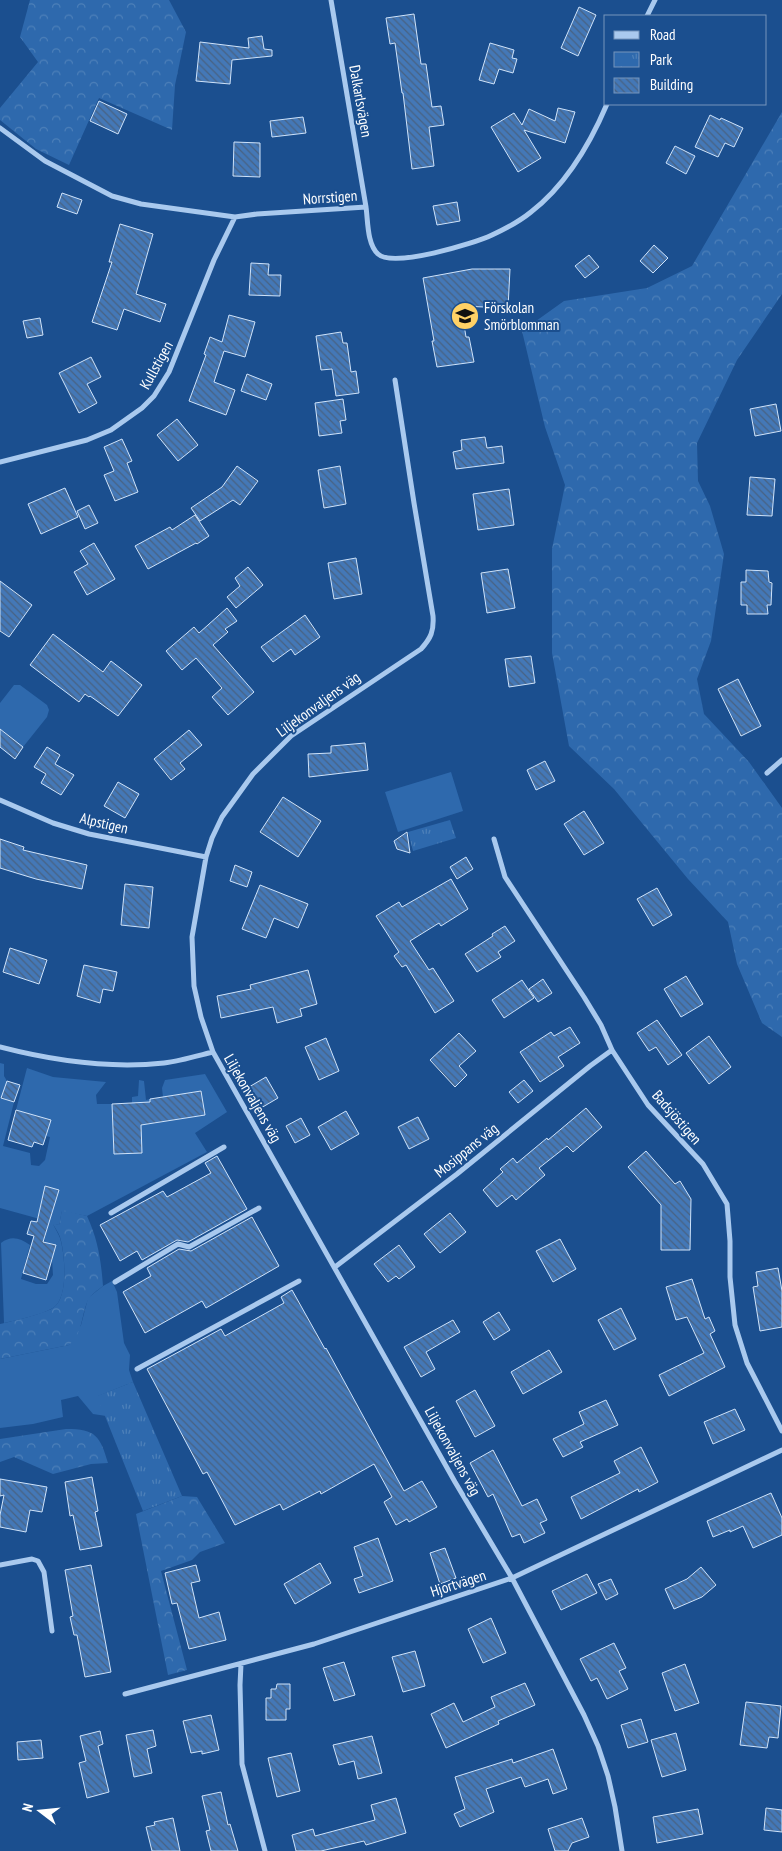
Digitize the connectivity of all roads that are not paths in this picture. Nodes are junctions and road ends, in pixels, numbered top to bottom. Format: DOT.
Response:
graph roads {
  1 [pos="331,0"];
  2 [pos="655,0"];
  3 [pos="648,15"];
  4 [pos="607,105"];
  5 [pos="0,128"];
  6 [pos="366,207"];
  7 [pos="235,217"];
  8 [pos="395,380"];
  9 [pos="0,462"];
  10 [pos="782,760"];
  11 [pos="767,773"];
  12 [pos="0,800"];
  13 [pos="494,839"];
  14 [pos="206,857"];
  15 [pos="0,1046"];
  16 [pos="612,1050"];
  17 [pos="213,1052"];
  18 [pos="224,1147"];
  19 [pos="259,1208"];
  20 [pos="111,1213"];
  21 [pos="335,1267"];
  22 [pos="299,1281"];
  23 [pos="116,1282"];
  24 [pos="137,1369"];
  25 [pos="782,1431"];
  26 [pos="782,1450"];
  27 [pos="0,1565"];
  28 [pos="512,1578"];
  29 [pos="52,1631"];
  30 [pos="241,1664"];
  31 [pos="125,1694"];
  32 [pos="265,1851"];
  33 [pos="622,1851"];
  1 -- 6 [label="street, Dalkarlsvägen"];
  2 -- 3 [label="street"];
  4 -- 6 [label="street, Norrstigen"];
  5 -- 7 [label="street, Norrstigen"];
  6 -- 7 [label="street, Norrstigen"];
  7 -- 9 [label="street, Kullstigen"];
  8 -- 14 [label="street, Liljekonvaljens väg"];
  10 -- 11 [label="street"];
  12 -- 14 [label="street, Alpstigen"];
  13 -- 16 [label="street, Badsjöstigen"];
  14 -- 17 [label="street, Liljekonvaljens väg"];
  15 -- 17 [label="street"];
  16 -- 21 [label="street, Mosippans väg"];
  16 -- 25 [label="street, Badsjöstigen"];
  17 -- 21 [label="street, Liljekonvaljens väg"];
  18 -- 20 [label="street"];
  19 -- 23 [label="street"];
  21 -- 28 [label="street, Liljekonvaljens väg"];
  22 -- 24 [label="street"];
  26 -- 28 [label="street, Hjortvägen"];
  27 -- 29 [label="street"];
  28 -- 30 [label="street, Hjortvägen"];
  28 -- 33 [label="street, Liljekonvaljens väg"];
  30 -- 31 [label="street, Hjortvägen"];
  30 -- 32 [label="street"];
}
